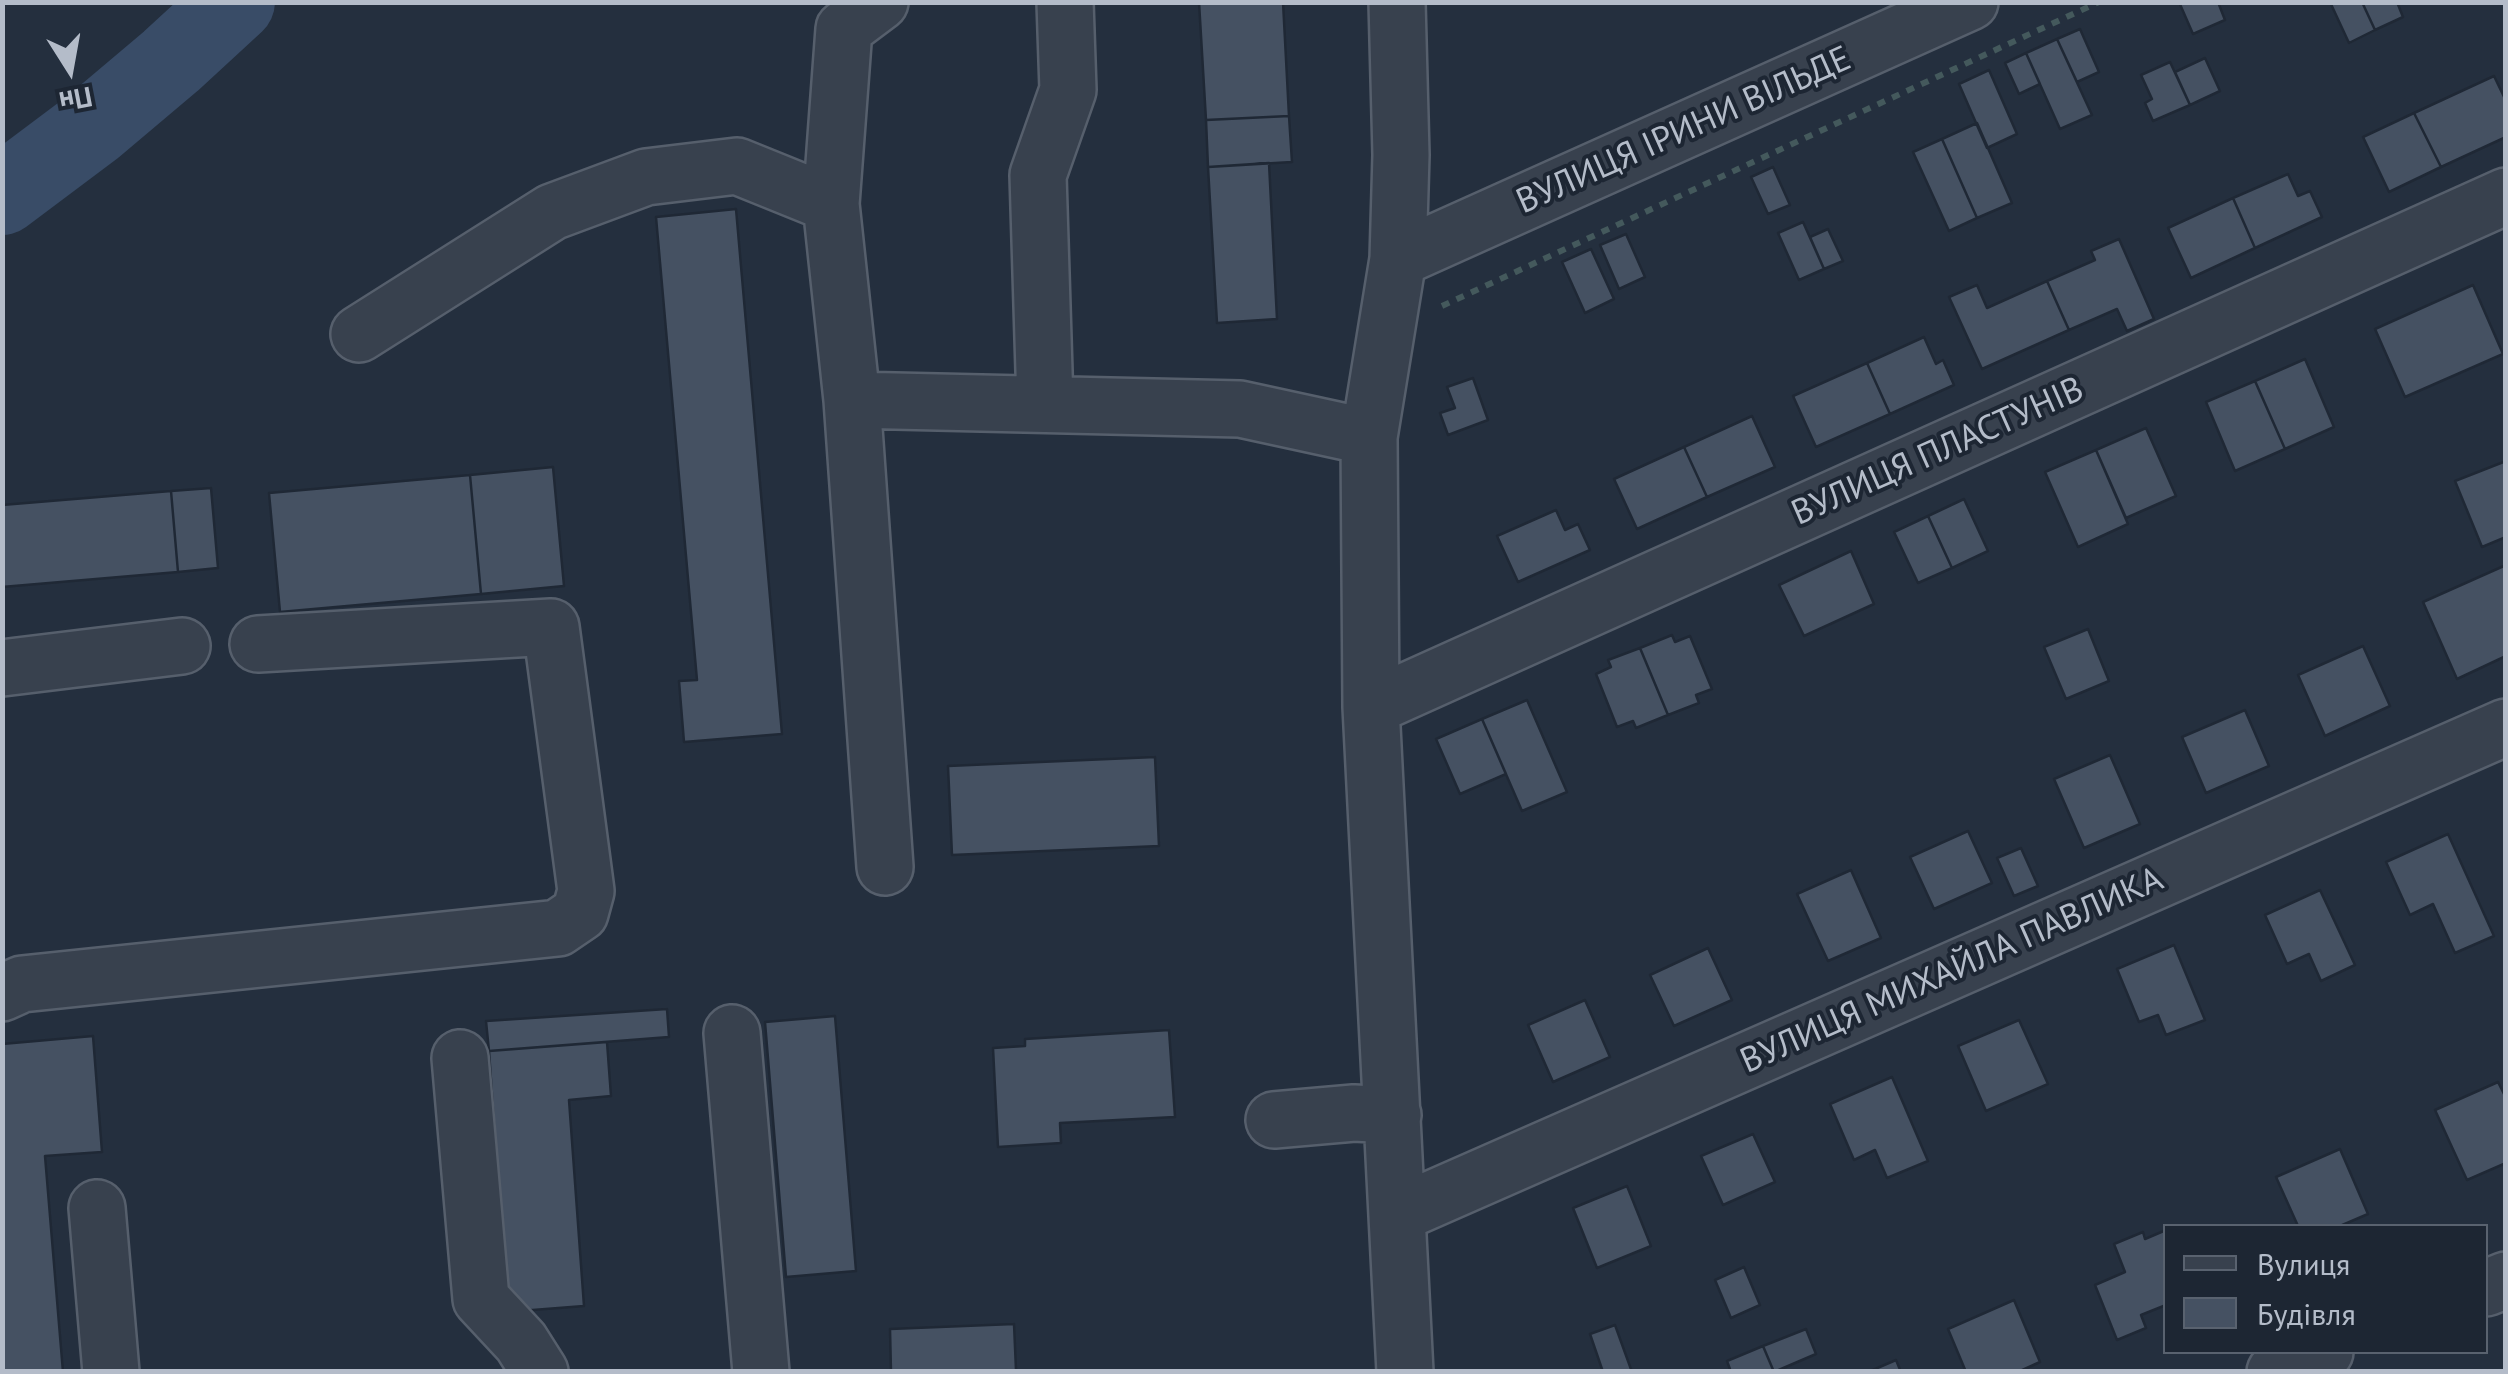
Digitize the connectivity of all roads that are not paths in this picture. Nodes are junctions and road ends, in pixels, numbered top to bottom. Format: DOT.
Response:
graph roads {
  1 [pos="880,2"];
  2 [pos="1065,2"];
  3 [pos="1397,2"];
  4 [pos="1970,2"];
  5 [pos="2506,196"];
  6 [pos="831,204"];
  7 [pos="1398,259"];
  8 [pos="358,334"];
  9 [pos="852,400"];
  10 [pos="1045,404"];
  11 [pos="1369,437"];
  12 [pos="258,644"];
  13 [pos="182,646"];
  14 [pos="2,668"];
  15 [pos="1371,707"];
  16 [pos="2506,727"];
  17 [pos="885,867"];
  18 [pos="2,993"];
  19 [pos="732,1032"];
  20 [pos="460,1058"];
  21 [pos="1392,1115"];
  22 [pos="1274,1120"];
  23 [pos="97,1208"];
  24 [pos="1398,1214"];
  25 [pos="2320,1354"];
  26 [pos="111,1372"];
  27 [pos="540,1372"];
  28 [pos="761,1372"];
  29 [pos="1405,1372"];
  30 [pos="2275,1372"];
  1 -- 6 [label="street"];
  2 -- 10 [label="street"];
  3 -- 7 [label="street"];
  4 -- 7 [label="street, ВУЛИЦЯ ІРИНИ ВІЛЬДЕ"];
  5 -- 15 [label="street, ВУЛИЦЯ ПЛАСТУНІВ"];
  6 -- 8 [label="street"];
  6 -- 9 [label="street"];
  7 -- 11 [label="street"];
  9 -- 10 [label="street"];
  9 -- 17 [label="street"];
  10 -- 11 [label="street"];
  11 -- 15 [label="street"];
  12 -- 18 [label="street"];
  13 -- 14 [label="street"];
  15 -- 21 [label="street"];
  16 -- 24 [label="street, ВУЛИЦЯ МИХАЙЛА ПАВЛИКА"];
  19 -- 28 [label="street"];
  20 -- 27 [label="street"];
  21 -- 22 [label="street"];
  21 -- 24 [label="street"];
  23 -- 26 [label="street"];
  24 -- 29 [label="street"];
  25 -- 30 [label="street"];
}
